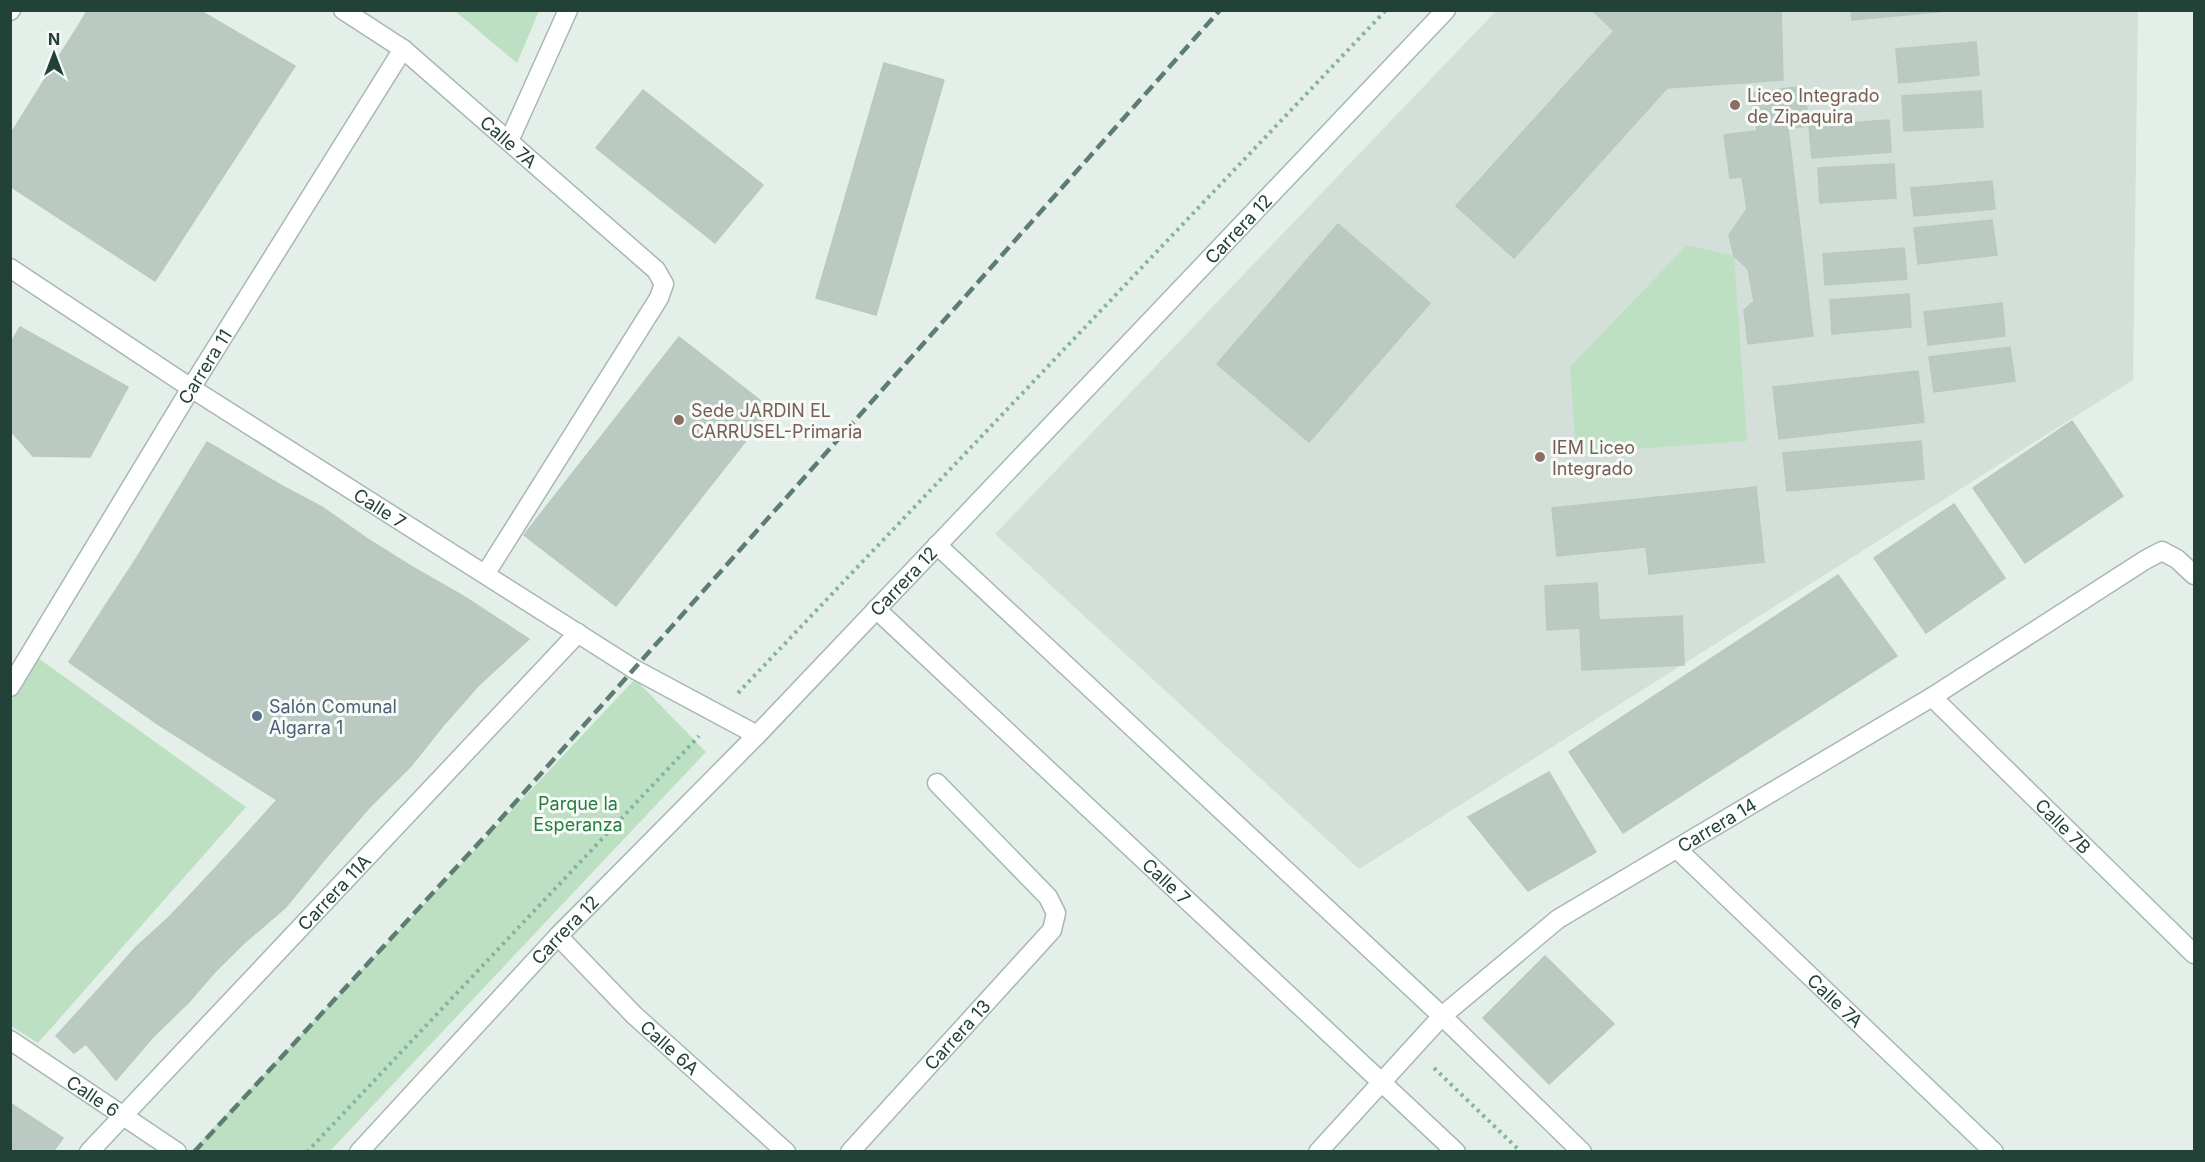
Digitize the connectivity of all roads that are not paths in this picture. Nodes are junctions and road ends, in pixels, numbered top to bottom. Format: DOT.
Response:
graph roads {
  1 [pos="343,10"];
  2 [pos="568,10"];
  3 [pos="1446,10"];
  4 [pos="403,50"];
  5 [pos="509,141"];
  6 [pos="10,268"];
  7 [pos="190,388"];
  8 [pos="937,545"];
  9 [pos="486,573"];
  10 [pos="2194,575"];
  11 [pos="876,609"];
  12 [pos="578,633"];
  13 [pos="10,687"];
  14 [pos="1932,697"];
  15 [pos="757,735"];
  16 [pos="937,783"];
  17 [pos="1677,849"];
  18 [pos="558,936"];
  19 [pos="2194,954"];
  20 [pos="1442,1016"];
  21 [pos="10,1040"];
  22 [pos="1382,1083"];
  23 [pos="124,1114"];
  24 [pos="89,1152"];
  25 [pos="177,1152"];
  26 [pos="359,1152"];
  27 [pos="786,1152"];
  28 [pos="850,1152"];
  29 [pos="1318,1152"];
  30 [pos="1456,1152"];
  31 [pos="1582,1152"];
  32 [pos="1994,1152"];
  1 -- 4 [label="street, Calle 7A"];
  2 -- 5 [label="street"];
  3 -- 8 [label="street, Carrera 12"];
  4 -- 5 [label="street, Calle 7A"];
  4 -- 7 [label="street, Carrera 11"];
  5 -- 9 [label="street, Calle 7A"];
  6 -- 7 [label="street, Calle 7"];
  7 -- 9 [label="street, Calle 7"];
  7 -- 13 [label="street, Carrera 11"];
  8 -- 11 [label="street, Carrera 12"];
  8 -- 20 [label="street"];
  9 -- 12 [label="street, Calle 7"];
  10 -- 14 [label="street, Carrera 14"];
  11 -- 15 [label="street, Carrera 12"];
  11 -- 22 [label="street, Calle 7"];
  12 -- 15 [label="street, Calle 7"];
  12 -- 23 [label="street, Carrera 11A"];
  14 -- 17 [label="street, Carrera 14"];
  14 -- 19 [label="street, Calle 7B"];
  15 -- 18 [label="street, Carrera 12"];
  16 -- 28 [label="street, Carrera 13"];
  17 -- 20 [label="street, Carrera 14"];
  17 -- 32 [label="street, Calle 7A"];
  18 -- 26 [label="street, Carrera 12"];
  18 -- 27 [label="street, Calle 6A"];
  20 -- 22 [label="street, Carrera 14"];
  20 -- 31 [label="street"];
  21 -- 23 [label="street, Calle 6"];
  22 -- 29 [label="street, Carrera 14"];
  22 -- 30 [label="street, Calle 7"];
  23 -- 24 [label="street, Carrera 11A"];
  23 -- 25 [label="street, Calle 6"];
}
